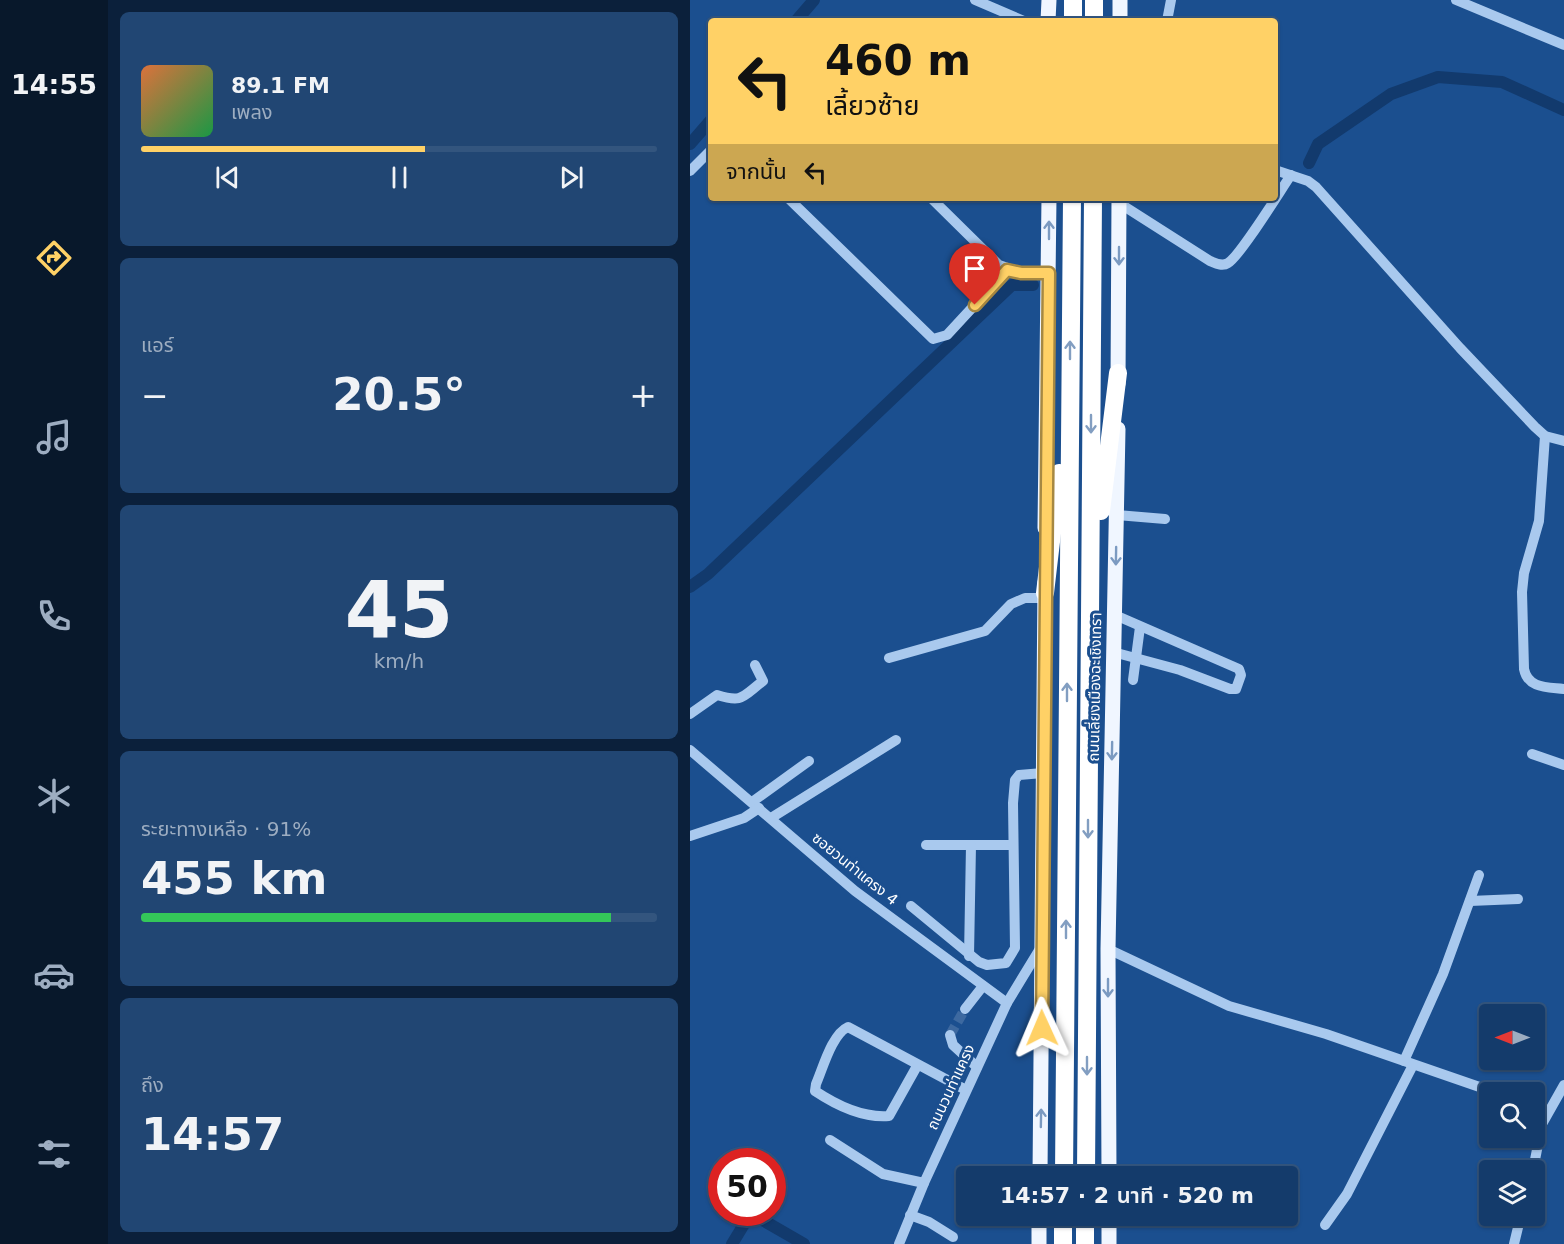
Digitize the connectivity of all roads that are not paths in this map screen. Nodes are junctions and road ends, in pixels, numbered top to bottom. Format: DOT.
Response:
graph roads {
  1 [pos="975,0"];
  2 [pos="1049,0"];
  3 [pos="1073,0"];
  4 [pos="1095,0"];
  5 [pos="1120,0"];
  6 [pos="1171,0"];
  7 [pos="1456,0"];
  8 [pos="1017,18"];
  9 [pos="1048,18"];
  10 [pos="1073,18"];
  11 [pos="1094,18"];
  12 [pos="1120,18"];
  13 [pos="1168,18"];
  14 [pos="1564,45"];
  15 [pos="708,153"];
  16 [pos="690,171"];
  17 [pos="1278,171"];
  18 [pos="1292,175"];
  19 [pos="1278,195"];
  20 [pos="791,201"];
  21 [pos="934,201"];
  22 [pos="1049,201"];
  23 [pos="1072,201"];
  24 [pos="1093,201"];
  25 [pos="1119,201"];
  26 [pos="1274,201"];
  27 [pos="1007,270"];
  28 [pos="1049,273"];
  29 [pos="1118,373"];
  30 [pos="1070,382"];
  31 [pos="1545,436"];
  32 [pos="1564,441"];
  33 [pos="1117,515"];
  34 [pos="1165,519"];
  35 [pos="1090,594"];
  36 [pos="1045,596"];
  37 [pos="1115,615"];
  38 [pos="1140,627"];
  39 [pos="1113,652"];
  40 [pos="1136,657"];
  41 [pos="889,658"];
  42 [pos="755,665"];
  43 [pos="1133,680"];
  44 [pos="1564,689"];
  45 [pos="690,714"];
  46 [pos="896,740"];
  47 [pos="690,750"];
  48 [pos="1532,754"];
  49 [pos="809,761"];
  50 [pos="1564,765"];
  51 [pos="1042,773"];
  52 [pos="755,805"];
  53 [pos="771,819"];
  54 [pos="690,836"];
  55 [pos="926,845"];
  56 [pos="970,845"];
  57 [pos="1013,845"];
  58 [pos="1479,875"];
  59 [pos="1518,899"];
  60 [pos="1470,901"];
  61 [pos="911,906"];
  62 [pos="1041,947"];
  63 [pos="1108,949"];
  64 [pos="969,956"];
  65 [pos="982,986"];
  66 [pos="1007,1003"];
  67 [pos="965,1009"];
  68 [pos="950,1035"];
  69 [pos="1409,1063"];
  70 [pos="917,1066"];
  71 [pos="976,1067"];
  72 [pos="1564,1085"];
  73 [pos="1479,1087"];
  74 [pos="966,1090"];
  75 [pos="1545,1119"];
  76 [pos="830,1140"];
  77 [pos="1040,1166"];
  78 [pos="1064,1166"];
  79 [pos="1086,1166"];
  80 [pos="1109,1166"];
  81 [pos="924,1183"];
  82 [pos="909,1215"];
  83 [pos="1325,1225"];
  84 [pos="1039,1226"];
  85 [pos="1063,1226"];
  86 [pos="1085,1226"];
  87 [pos="1109,1226"];
  88 [pos="1518,1226"];
  89 [pos="953,1237"];
  90 [pos="899,1244"];
  91 [pos="1039,1244"];
  92 [pos="1063,1244"];
  93 [pos="1085,1244"];
  94 [pos="1109,1244"];
  95 [pos="1514,1244"];
  1 -- 8 [label="street"];
  2 -- 9 [label="main road"];
  3 -- 10 [label="highway"];
  4 -- 11 [label="highway"];
  5 -- 12 [label="main road"];
  6 -- 13 [label="street"];
  7 -- 14 [label="street"];
  15 -- 16 [label="street"];
  17 -- 18 [label="street"];
  18 -- 19 [label="street"];
  18 -- 31 [label="street"];
  20 -- 27 [label="street"];
  21 -- 27 [label="street"];
  28 -- 22 [label="main road, one-way"];
  30 -- 23 [label="highway, ถนนเลี่ยงเมืองฉะเชิงเทรา, one-way"];
  24 -- 35 [label="highway, ถนนเลี่ยงเมืองฉะเชิงเทรา, one-way"];
  25 -- 26 [label="street"];
  25 -- 29 [label="main road, ถนนเลี่ยงเมืองฉะเชิงเทรา, one-way"];
  27 -- 28 [label="street"];
  28 -- 36 [label="main road"];
  29 -- 33 [label="main road, ถนนเลี่ยงเมืองฉะเชิงเทรา"];
  29 -- 35 [label="highway"];
  30 -- 36 [label="highway"];
  78 -- 30 [label="highway, ถนนเลี่ยงเมืองฉะเชิงเทรา, one-way"];
  31 -- 32 [label="street"];
  31 -- 44 [label="street"];
  33 -- 34 [label="street"];
  33 -- 37 [label="main road, ถนนเลี่ยงเมืองฉะเชิงเทรา, one-way"];
  35 -- 79 [label="highway, ถนนเลี่ยงเมืองฉะเชิงเทรา, one-way"];
  36 -- 41 [label="street"];
  36 -- 51 [label="main road"];
  37 -- 38 [label="street"];
  37 -- 39 [label="main road, ถนนเลี่ยงเมืองฉะเชิงเทรา"];
  38 -- 40 [label="street"];
  38 -- 40 [label="street"];
  39 -- 40 [label="street"];
  39 -- 63 [label="main road, ถนนเลี่ยงเมืองฉะเชิงเทรา, one-way"];
  40 -- 43 [label="street"];
  42 -- 45 [label="street"];
  46 -- 53 [label="street"];
  47 -- 52 [label="street, ซอยวนท่าแครง 4"];
  48 -- 50 [label="street"];
  49 -- 52 [label="street"];
  51 -- 57 [label="street"];
  51 -- 62 [label="main road"];
  52 -- 53 [label="street, ซอยวนท่าแครง 4"];
  52 -- 54 [label="street"];
  53 -- 65 [label="street, ซอยวนท่าแครง 4"];
  55 -- 56 [label="street"];
  56 -- 57 [label="street"];
  56 -- 64 [label="street"];
  57 -- 64 [label="street"];
  58 -- 60 [label="street"];
  59 -- 60 [label="street"];
  60 -- 69 [label="street"];
  61 -- 64 [label="street"];
  62 -- 66 [label="street, ถนนวนท่าแครง"];
  77 -- 62 [label="main road, one-way"];
  63 -- 69 [label="street"];
  63 -- 80 [label="main road, ถนนเลี่ยงเมืองฉะเชิงเทรา, one-way"];
  65 -- 66 [label="street, ซอยวนท่าแครง 4"];
  65 -- 67 [label="street"];
  66 -- 71 [label="street, ถนนวนท่าแครง"];
  68 -- 71 [label="street"];
  69 -- 73 [label="street"];
  69 -- 83 [label="street"];
  70 -- 70 [label="street"];
  70 -- 74 [label="street"];
  71 -- 74 [label="street, ถนนวนท่าแครง"];
  72 -- 75 [label="street"];
  74 -- 81 [label="street, ถนนวนท่าแครง"];
  76 -- 81 [label="street"];
  81 -- 82 [label="street, ถนนวนท่าแครง"];
  82 -- 89 [label="street"];
  82 -- 90 [label="street, ถนนวนท่าแครง"];
  84 -- 91 [label="main road"];
  85 -- 92 [label="highway"];
  86 -- 93 [label="highway"];
  87 -- 94 [label="main road"];
  88 -- 95 [label="street"];
}
